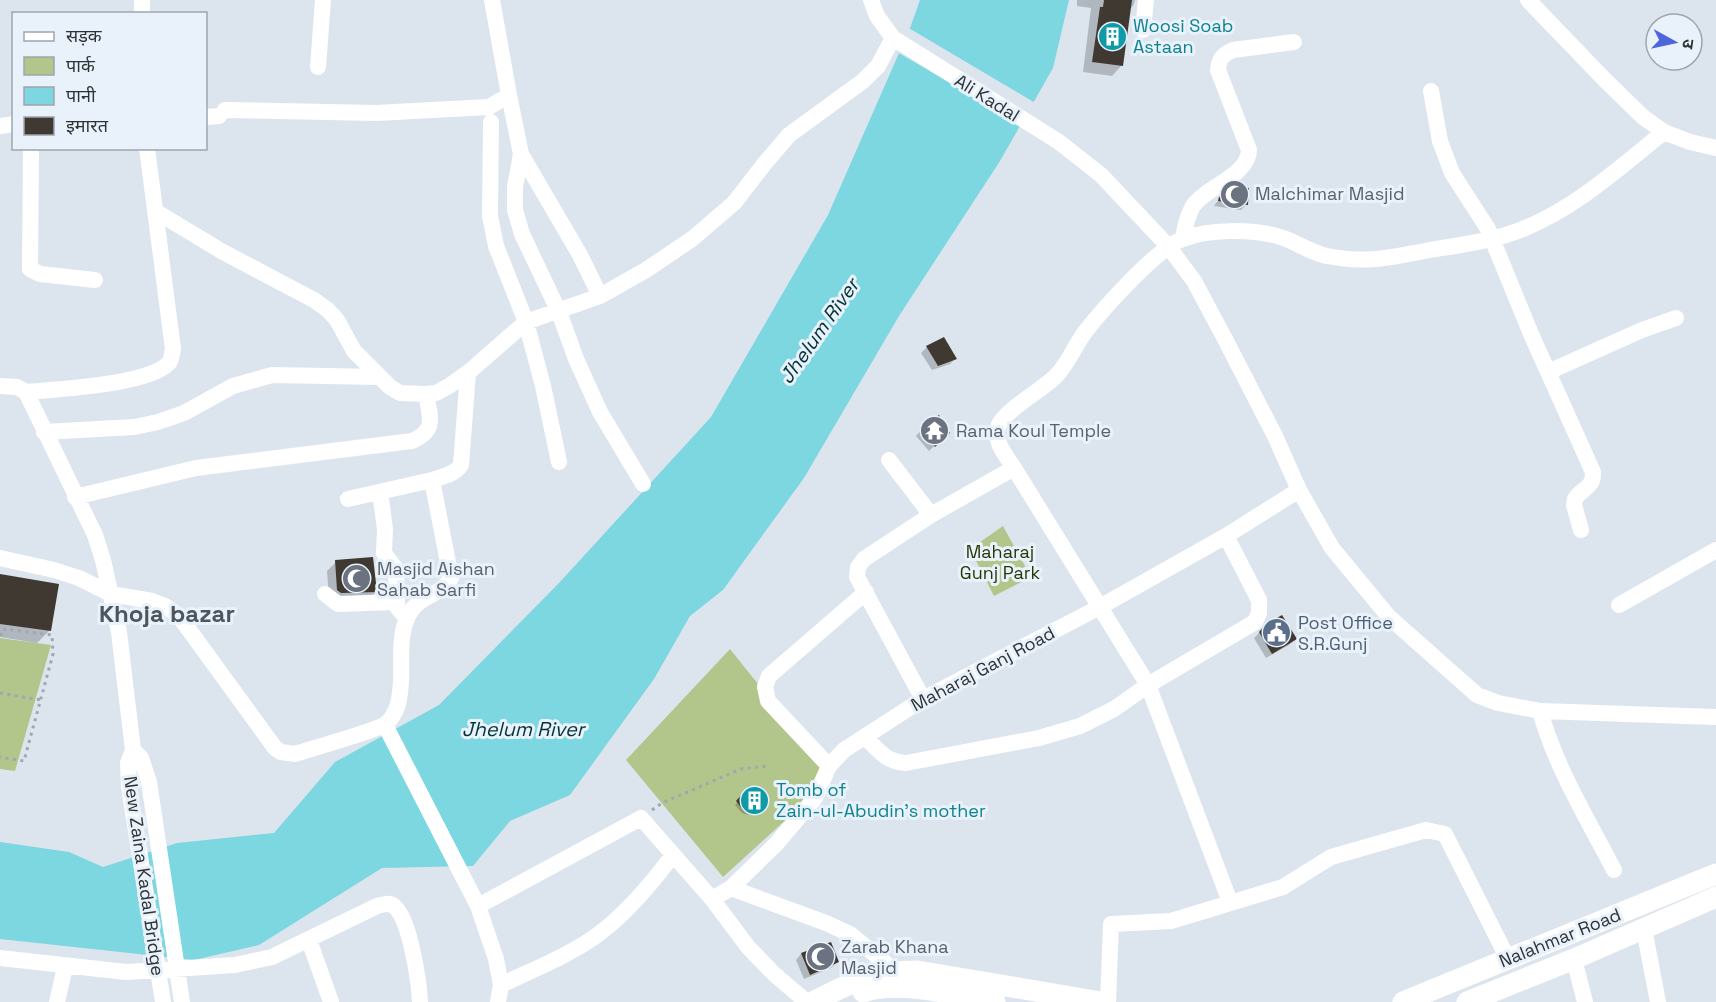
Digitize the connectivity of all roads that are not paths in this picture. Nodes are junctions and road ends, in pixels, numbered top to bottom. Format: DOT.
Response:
graph roads {
  1 [pos="323,0"];
  2 [pos="492,0"];
  3 [pos="871,0"];
  4 [pos="1146,0"];
  5 [pos="1528,0"];
  6 [pos="1143,30"];
  7 [pos="893,38"];
  8 [pos="1294,42"];
  9 [pos="318,67"];
  10 [pos="1431,91"];
  11 [pos="509,94"];
  12 [pos="216,114"];
  13 [pos="490,122"];
  14 [pos="1664,132"];
  15 [pos="1716,148"];
  16 [pos="31,150"];
  17 [pos="147,150"];
  18 [pos="521,154"];
  19 [pos="155,211"];
  20 [pos="1183,238"];
  21 [pos="1491,239"];
  22 [pos="1168,246"];
  23 [pos="95,280"];
  24 [pos="600,296"];
  25 [pos="559,312"];
  26 [pos="1676,318"];
  27 [pos="526,322"];
  28 [pos="1548,372"];
  29 [pos="468,373"];
  30 [pos="380,377"];
  31 [pos="0,386"];
  32 [pos="26,392"];
  33 [pos="426,394"];
  34 [pos="44,432"];
  35 [pos="889,460"];
  36 [pos="559,462"];
  37 [pos="1014,468"];
  38 [pos="432,480"];
  39 [pos="643,484"];
  40 [pos="1299,489"];
  41 [pos="380,492"];
  42 [pos="75,497"];
  43 [pos="348,499"];
  44 [pos="931,515"];
  45 [pos="1581,530"];
  46 [pos="1226,536"];
  47 [pos="1715,553"];
  48 [pos="0,558"];
  49 [pos="866,592"];
  50 [pos="111,594"];
  51 [pos="326,594"];
  52 [pos="396,602"];
  53 [pos="1619,605"];
  54 [pos="1098,608"];
  55 [pos="407,619"];
  56 [pos="1148,685"];
  57 [pos="923,699"];
  58 [pos="1540,711"];
  59 [pos="1716,717"];
  60 [pos="386,729"];
  61 [pos="865,736"];
  62 [pos="133,750"];
  63 [pos="829,766"];
  64 [pos="672,855"];
  65 [pos="1614,870"];
  66 [pos="1716,874"];
  67 [pos="731,888"];
  68 [pos="1716,897"];
  69 [pos="712,899"];
  70 [pos="474,900"];
  71 [pos="1230,902"];
  72 [pos="1644,929"];
  73 [pos="309,940"];
  74 [pos="0,958"];
  75 [pos="1508,959"];
  76 [pos="1574,959"];
  77 [pos="65,967"];
  78 [pos="895,971"];
  79 [pos="936,990"];
  80 [pos="500,994"];
  81 [pos="57,1002"];
  82 [pos="163,1002"];
  83 [pos="182,1002"];
  84 [pos="331,1002"];
  85 [pos="420,1002"];
  86 [pos="807,1002"];
  87 [pos="813,1002"];
  88 [pos="840,1002"];
  89 [pos="996,1002"];
  90 [pos="1101,1002"];
  91 [pos="1108,1002"];
  92 [pos="1403,1002"];
  93 [pos="1467,1002"];
  94 [pos="1585,1002"];
  95 [pos="1658,1002"];
  1 -- 9 [label="street"];
  2 -- 11 [label="street"];
  3 -- 7 [label="street"];
  4 -- 6 [label="street"];
  5 -- 14 [label="street"];
  7 -- 22 [label="street, Ali Kadal"];
  7 -- 24 [label="street"];
  8 -- 20 [label="street"];
  10 -- 21 [label="street"];
  11 -- 12 [label="street"];
  11 -- 18 [label="street"];
  13 -- 27 [label="street"];
  14 -- 15 [label="street"];
  14 -- 21 [label="street"];
  16 -- 23 [label="street"];
  17 -- 19 [label="street"];
  18 -- 24 [label="street"];
  18 -- 25 [label="street"];
  19 -- 30 [label="street"];
  19 -- 32 [label="street"];
  20 -- 21 [label="street"];
  20 -- 22 [label="street"];
  21 -- 28 [label="street"];
  22 -- 37 [label="street"];
  22 -- 40 [label="street, Ali Kadal"];
  24 -- 25 [label="street"];
  25 -- 27 [label="street"];
  25 -- 39 [label="street"];
  26 -- 28 [label="street"];
  27 -- 29 [label="street"];
  27 -- 36 [label="street"];
  28 -- 45 [label="street"];
  29 -- 33 [label="street"];
  29 -- 38 [label="street"];
  30 -- 33 [label="street"];
  30 -- 34 [label="street"];
  31 -- 32 [label="street"];
  32 -- 34 [label="street"];
  33 -- 42 [label="street"];
  34 -- 42 [label="street"];
  35 -- 44 [label="street"];
  37 -- 44 [label="street"];
  37 -- 54 [label="street"];
  38 -- 41 [label="street"];
  38 -- 55 [label="street"];
  40 -- 46 [label="street, Maharaj Ganj Road"];
  40 -- 58 [label="street, Ali Kadal"];
  41 -- 43 [label="street"];
  41 -- 52 [label="street"];
  42 -- 50 [label="street"];
  44 -- 49 [label="street"];
  46 -- 54 [label="street, Maharaj Ganj Road"];
  46 -- 56 [label="street"];
  47 -- 53 [label="street"];
  48 -- 50 [label="street"];
  49 -- 57 [label="street"];
  49 -- 63 [label="street"];
  50 -- 60 [label="street"];
  50 -- 62 [label="street"];
  51 -- 52 [label="street"];
  52 -- 55 [label="street"];
  54 -- 56 [label="street"];
  54 -- 57 [label="street, Maharaj Ganj Road"];
  55 -- 60 [label="street"];
  56 -- 61 [label="street"];
  56 -- 71 [label="street"];
  57 -- 61 [label="street, Maharaj Ganj Road"];
  58 -- 59 [label="street, Ali Kadal"];
  58 -- 65 [label="street"];
  60 -- 70 [label="street"];
  61 -- 63 [label="street, Maharaj Ganj Road"];
  62 -- 82 [label="street, New Zaina Kadal Bridge"];
  62 -- 83 [label="street, New Zaina Kadal Bridge"];
  63 -- 67 [label="street, Maharaj Ganj Road"];
  64 -- 69 [label="street"];
  64 -- 70 [label="street"];
  64 -- 80 [label="street"];
  66 -- 75 [label="main road, Nalahmar Road"];
  67 -- 69 [label="street, Maharaj Ganj Road"];
  67 -- 78 [label="street"];
  68 -- 72 [label="main road, Nalahmar Road"];
  69 -- 86 [label="street"];
  70 -- 80 [label="street"];
  71 -- 75 [label="street"];
  71 -- 91 [label="street"];
  72 -- 76 [label="main road, Nalahmar Road"];
  72 -- 95 [label="street"];
  73 -- 77 [label="street"];
  73 -- 84 [label="street"];
  73 -- 85 [label="street"];
  74 -- 77 [label="street"];
  75 -- 92 [label="main road, Nalahmar Road"];
  76 -- 93 [label="main road, Nalahmar Road"];
  76 -- 94 [label="street"];
  77 -- 81 [label="street"];
  78 -- 79 [label="main road"];
  78 -- 87 [label="main road"];
  79 -- 88 [label="main road"];
  79 -- 89 [label="main road"];
  79 -- 90 [label="main road"];
}
